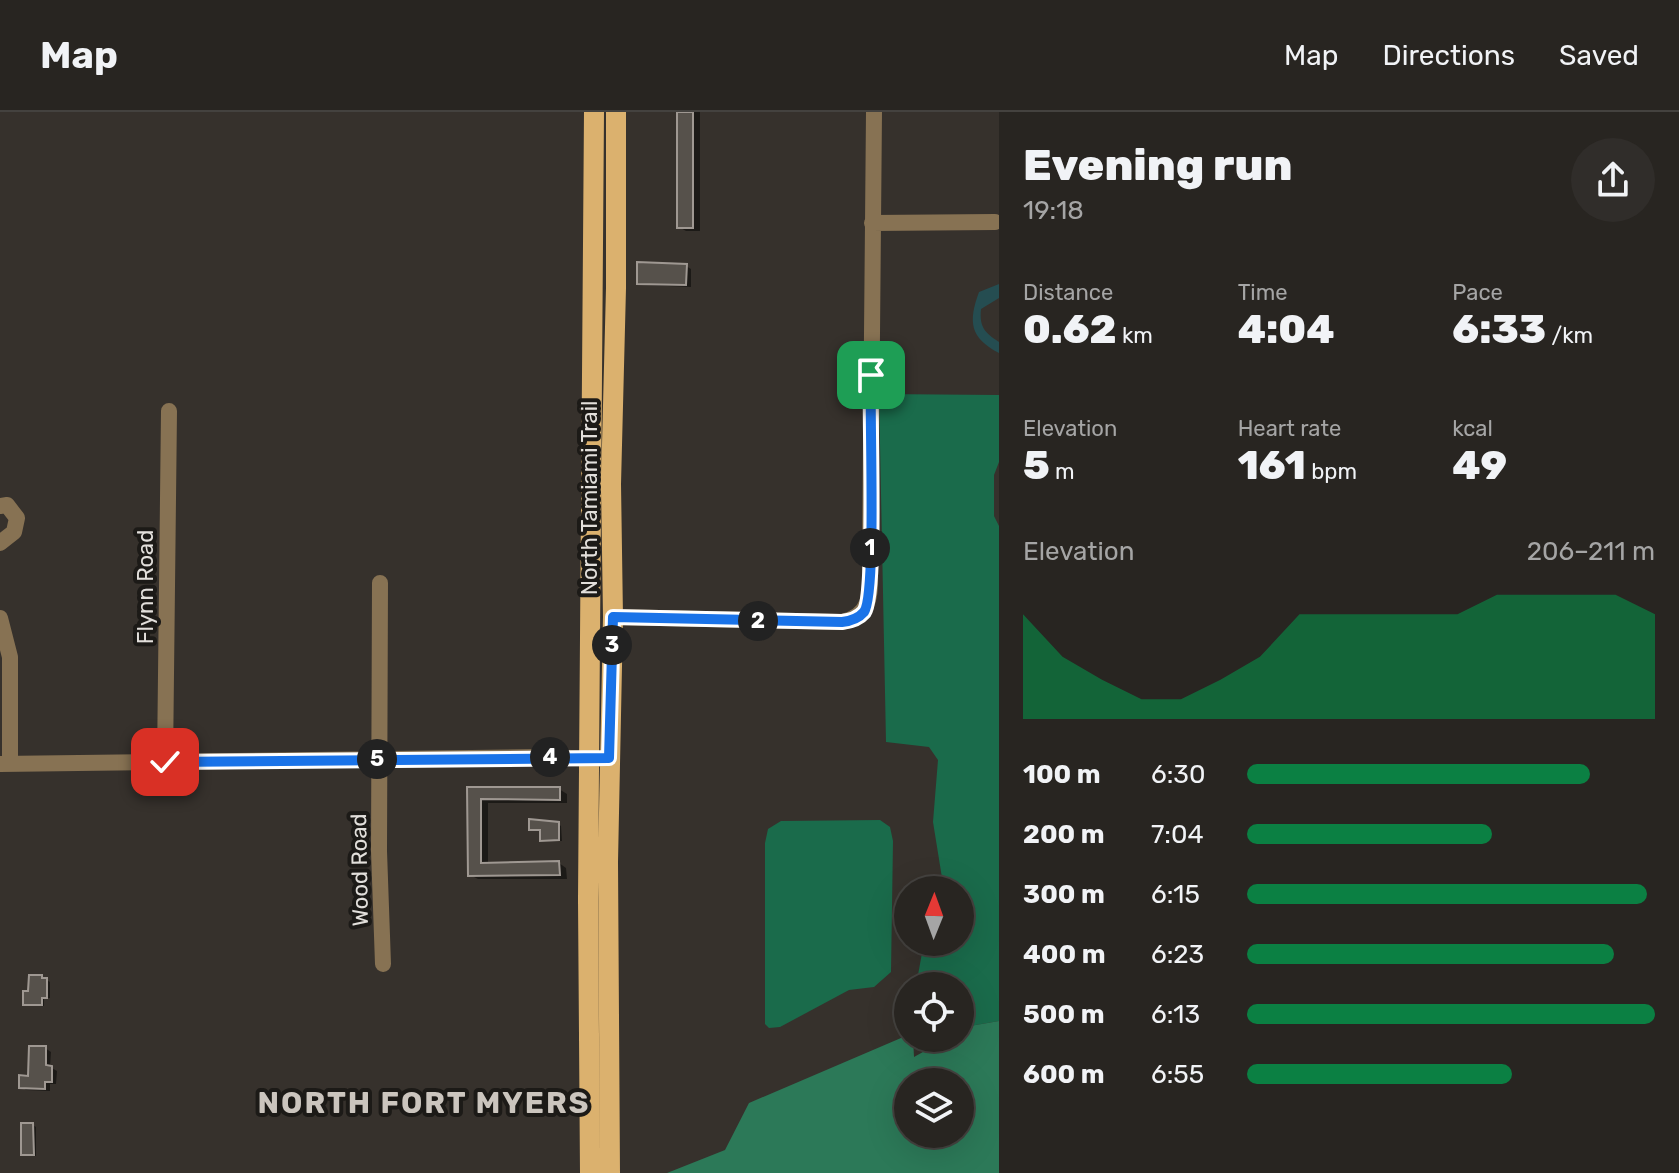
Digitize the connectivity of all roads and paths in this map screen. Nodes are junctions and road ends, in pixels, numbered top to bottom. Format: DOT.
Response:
graph roads {
  1 [pos="594,112"];
  2 [pos="616,112"];
  3 [pos="874,112"];
  4 [pos="995,222"];
  5 [pos="872,223"];
  6 [pos="592,308"];
  7 [pos="614,366"];
  8 [pos="592,374"];
  9 [pos="169,411"];
  10 [pos="613,429"];
  11 [pos="0,506"];
  12 [pos="0,543"];
  13 [pos="380,583"];
  14 [pos="613,617"];
  15 [pos="0,618"];
  16 [pos="379,759"];
  17 [pos="600,759"];
  18 [pos="165,762"];
  19 [pos="5,764"];
  20 [pos="383,964"];
  21 [pos="589,1048"];
  22 [pos="608,1098"];
  23 [pos="589,1108"];
  24 [pos="609,1167"];
  25 [pos="590,1173"];
  1 -- 6 [label="main road, North Tamiami Trail"];
  2 -- 7 [label="main road, North Tamiami Trail"];
  3 -- 5 [label="street"];
  4 -- 5 [label="street"];
  5 -- 14 [label="street"];
  6 -- 7 [label="main road"];
  6 -- 8 [label="main road, North Tamiami Trail"];
  7 -- 10 [label="main road, North Tamiami Trail"];
  8 -- 10 [label="main road"];
  8 -- 17 [label="main road, North Tamiami Trail"];
  9 -- 18 [label="street, Flynn Road"];
  10 -- 14 [label="main road, North Tamiami Trail"];
  11 -- 12 [label="street"];
  13 -- 16 [label="street, Wood Road"];
  14 -- 17 [label="main road, North Tamiami Trail"];
  15 -- 19 [label="street"];
  16 -- 17 [label="street"];
  16 -- 18 [label="street"];
  16 -- 20 [label="street, Wood Road"];
  17 -- 21 [label="main road, North Tamiami Trail"];
  17 -- 22 [label="main road, North Tamiami Trail"];
  18 -- 19 [label="street"];
  21 -- 22 [label="main road"];
  21 -- 23 [label="main road, North Tamiami Trail"];
  22 -- 24 [label="main road, North Tamiami Trail"];
  23 -- 24 [label="main road"];
  23 -- 25 [label="main road, North Tamiami Trail"];
}
